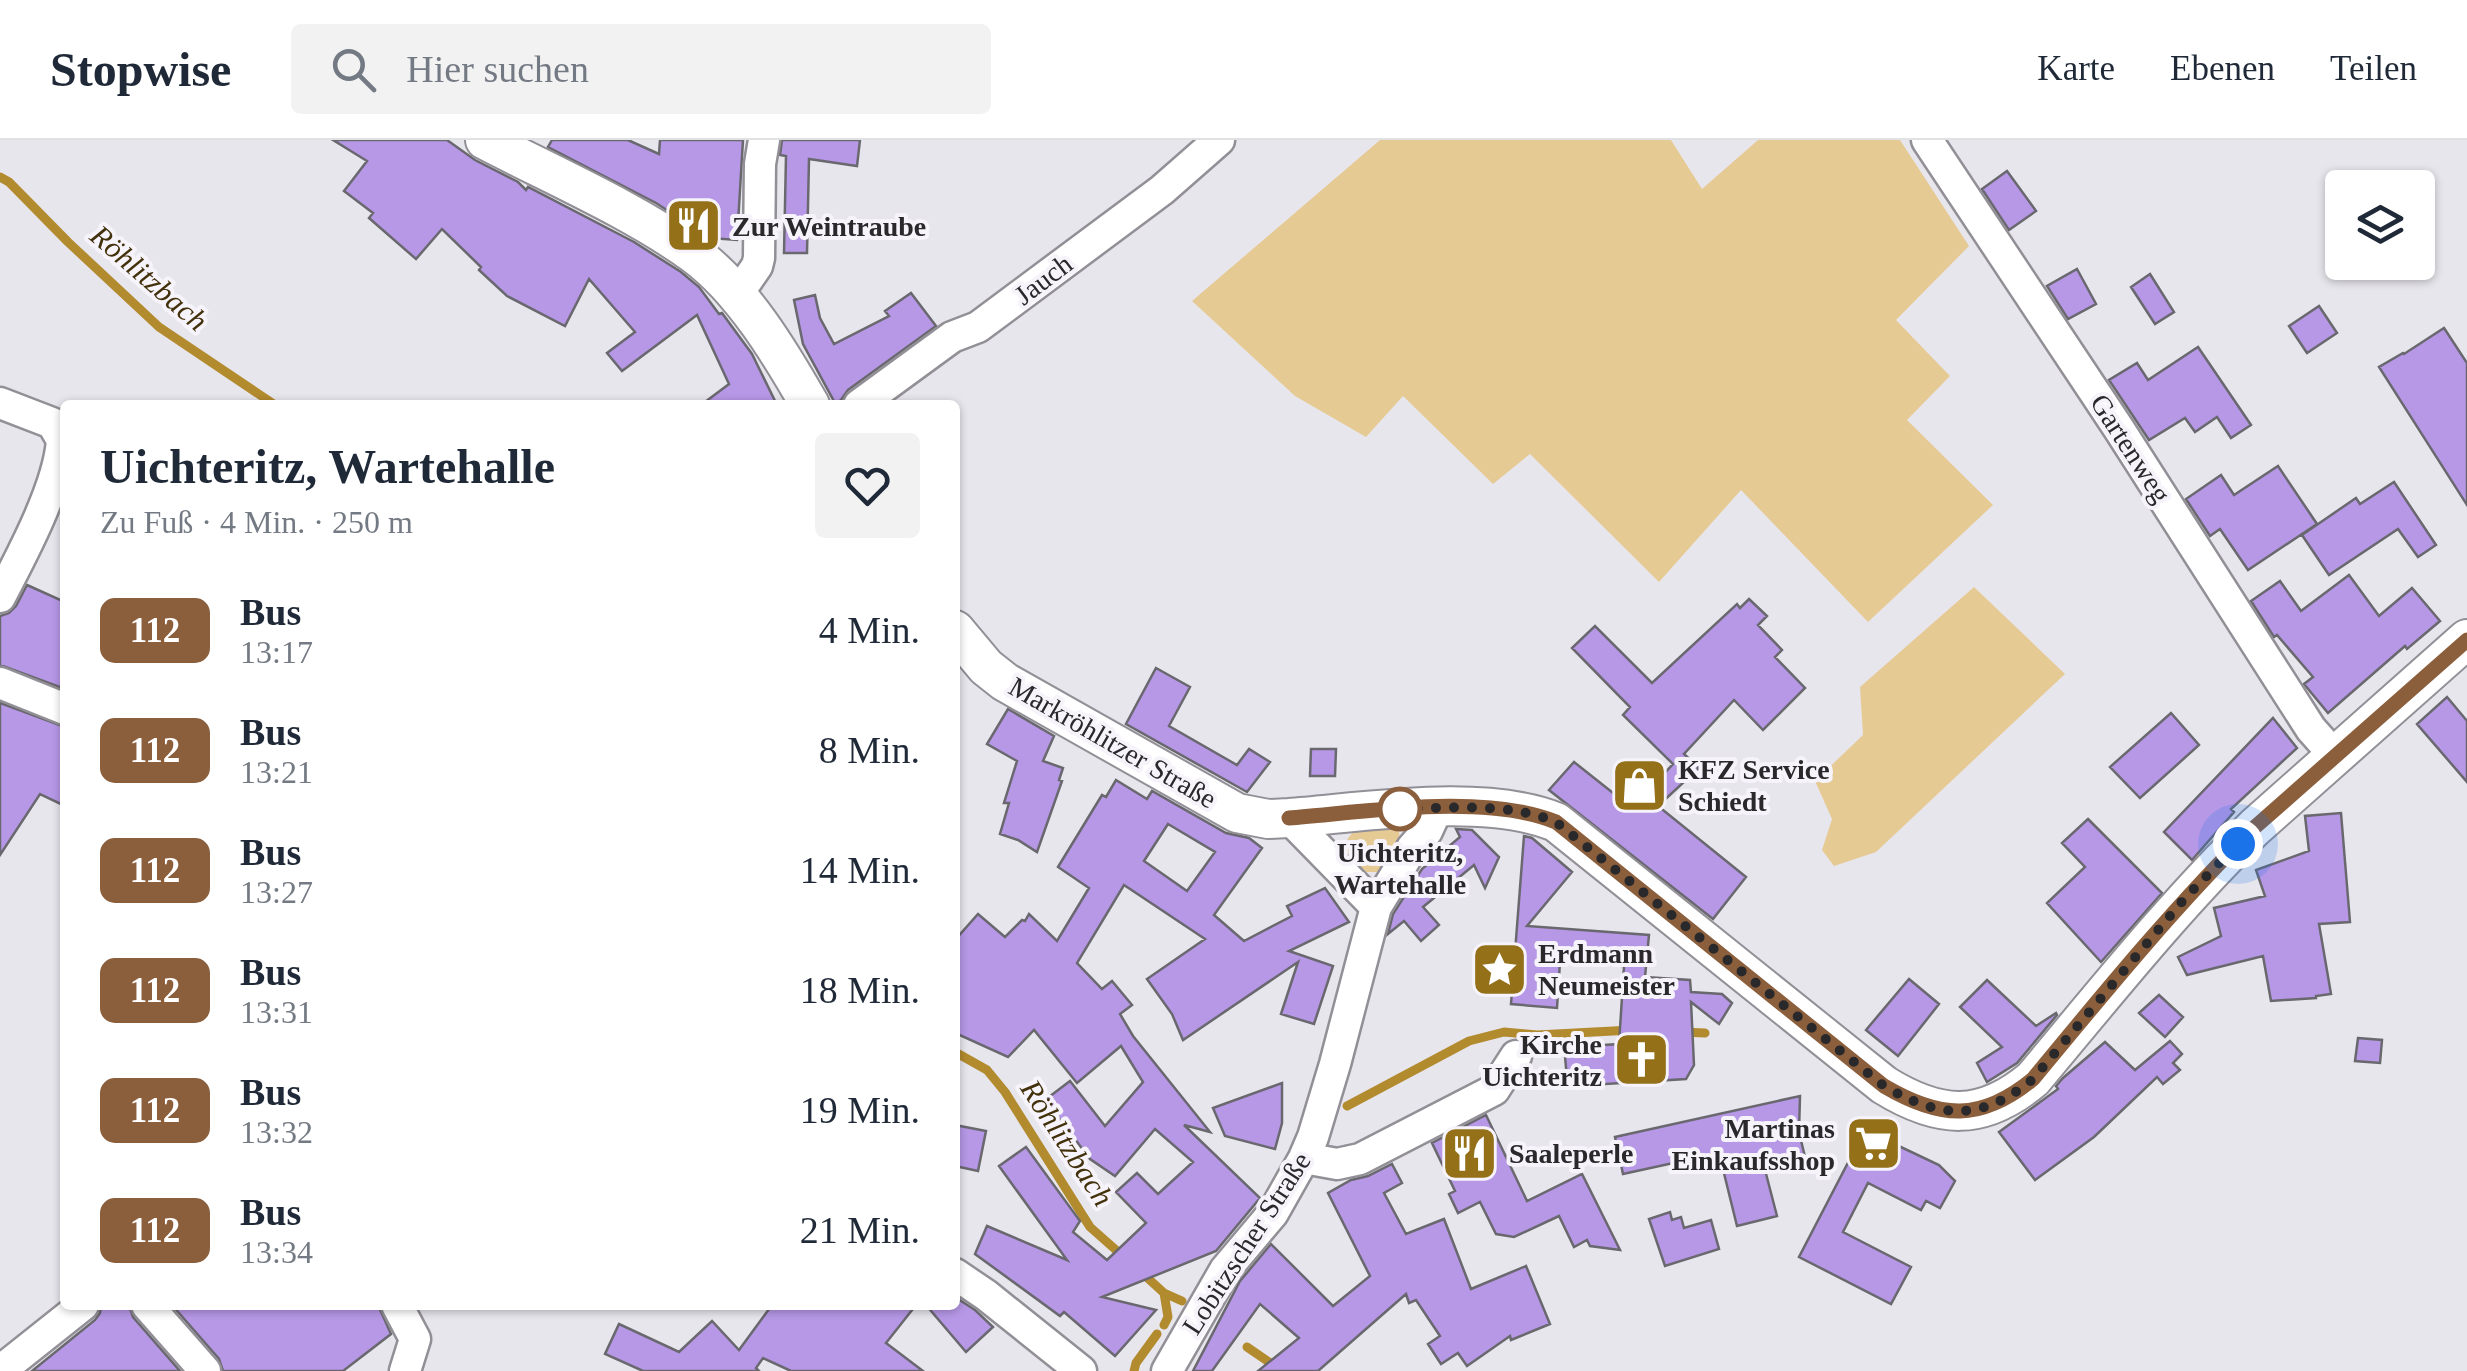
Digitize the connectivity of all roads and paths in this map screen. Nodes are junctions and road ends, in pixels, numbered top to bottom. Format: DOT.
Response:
graph roads {
  1 [pos="485,140"];
  2 [pos="764,140"];
  3 [pos="1219,140"];
  4 [pos="1927,140"];
  5 [pos="737,296"];
  6 [pos="807,400"];
  7 [pos="866,400"];
  8 [pos="0,403"];
  9 [pos="60,437"];
  10 [pos="60,455"];
  11 [pos="0,597"];
  12 [pos="960,636"];
  13 [pos="2467,640"];
  14 [pos="0,683"];
  15 [pos="60,707"];
  16 [pos="2335,756"];
  17 [pos="1438,807"];
  18 [pos="1289,818"];
  19 [pos="1376,907"];
  20 [pos="1516,1056"];
  21 [pos="1304,1158"];
  22 [pos="960,1277"];
  23 [pos="76,1310"];
  24 [pos="151,1310"];
  25 [pos="400,1310"];
  26 [pos="0,1371"];
  27 [pos="204,1371"];
  28 [pos="405,1371"];
  29 [pos="1081,1371"];
  30 [pos="1167,1371"];
  1 -- 5 [label="main road"];
  2 -- 5 [label="street"];
  3 -- 7 [label="street, Jauch"];
  4 -- 16 [label="street, Gartenweg"];
  5 -- 6 [label="main road"];
  8 -- 9 [label="street"];
  10 -- 11 [label="street"];
  12 -- 18 [label="main road, Markröhlitzer Straße"];
  13 -- 16 [label="main road, Markröhlitzer Straße"];
  14 -- 15 [label="street"];
  16 -- 17 [label="main road, Markröhlitzer Straße"];
  17 -- 18 [label="main road, Markröhlitzer Straße"];
  17 -- 19 [label="street, Lobitzscher Straße"];
  18 -- 19 [label="street"];
  19 -- 21 [label="street, Lobitzscher Straße"];
  20 -- 21 [label="street"];
  21 -- 30 [label="street, Lobitzscher Straße"];
  22 -- 29 [label="street"];
  23 -- 26 [label="street"];
  24 -- 27 [label="street"];
  25 -- 28 [label="street"];
}
